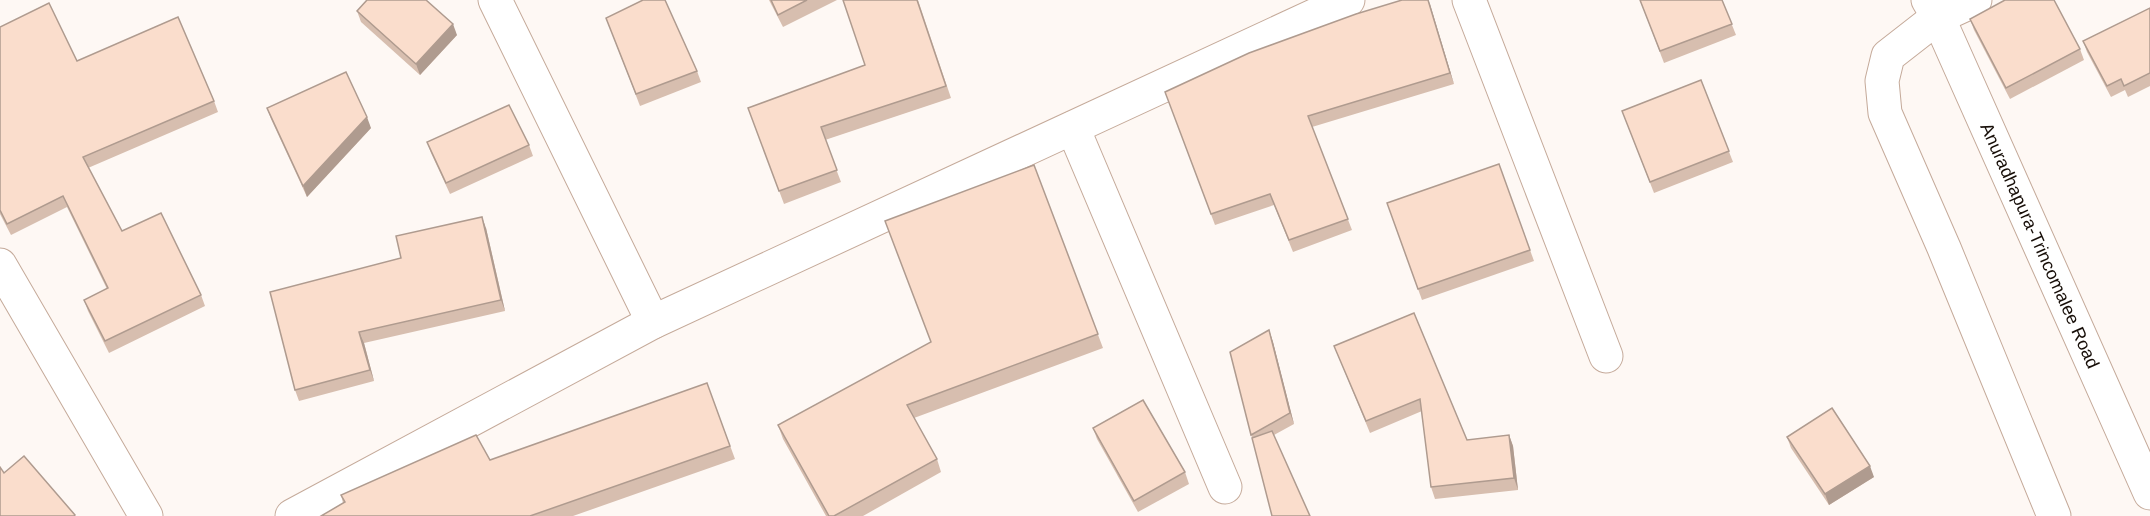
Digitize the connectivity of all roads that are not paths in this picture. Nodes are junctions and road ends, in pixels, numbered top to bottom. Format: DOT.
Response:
graph roads {
  1 [pos="495,0"];
  2 [pos="1348,0"];
  3 [pos="1469,0"];
  4 [pos="1975,0"];
  5 [pos="1933,9"];
  6 [pos="1073,128"];
  7 [pos="0,265"];
  8 [pos="653,322"];
  9 [pos="1606,356"];
  10 [pos="1226,487"];
  11 [pos="2150,494"];
  12 [pos="146,516"];
  13 [pos="292,516"];
  14 [pos="2054,516"];
  1 -- 8 [label="main road"];
  2 -- 6 [label="main road"];
  3 -- 9 [label="main road"];
  4 -- 5 [label="main road"];
  5 -- 11 [label="main road, Anuradhapura-Trincomalee Road"];
  5 -- 14 [label="main road"];
  6 -- 8 [label="main road"];
  6 -- 10 [label="main road"];
  7 -- 12 [label="main road"];
  8 -- 13 [label="main road"];
}
